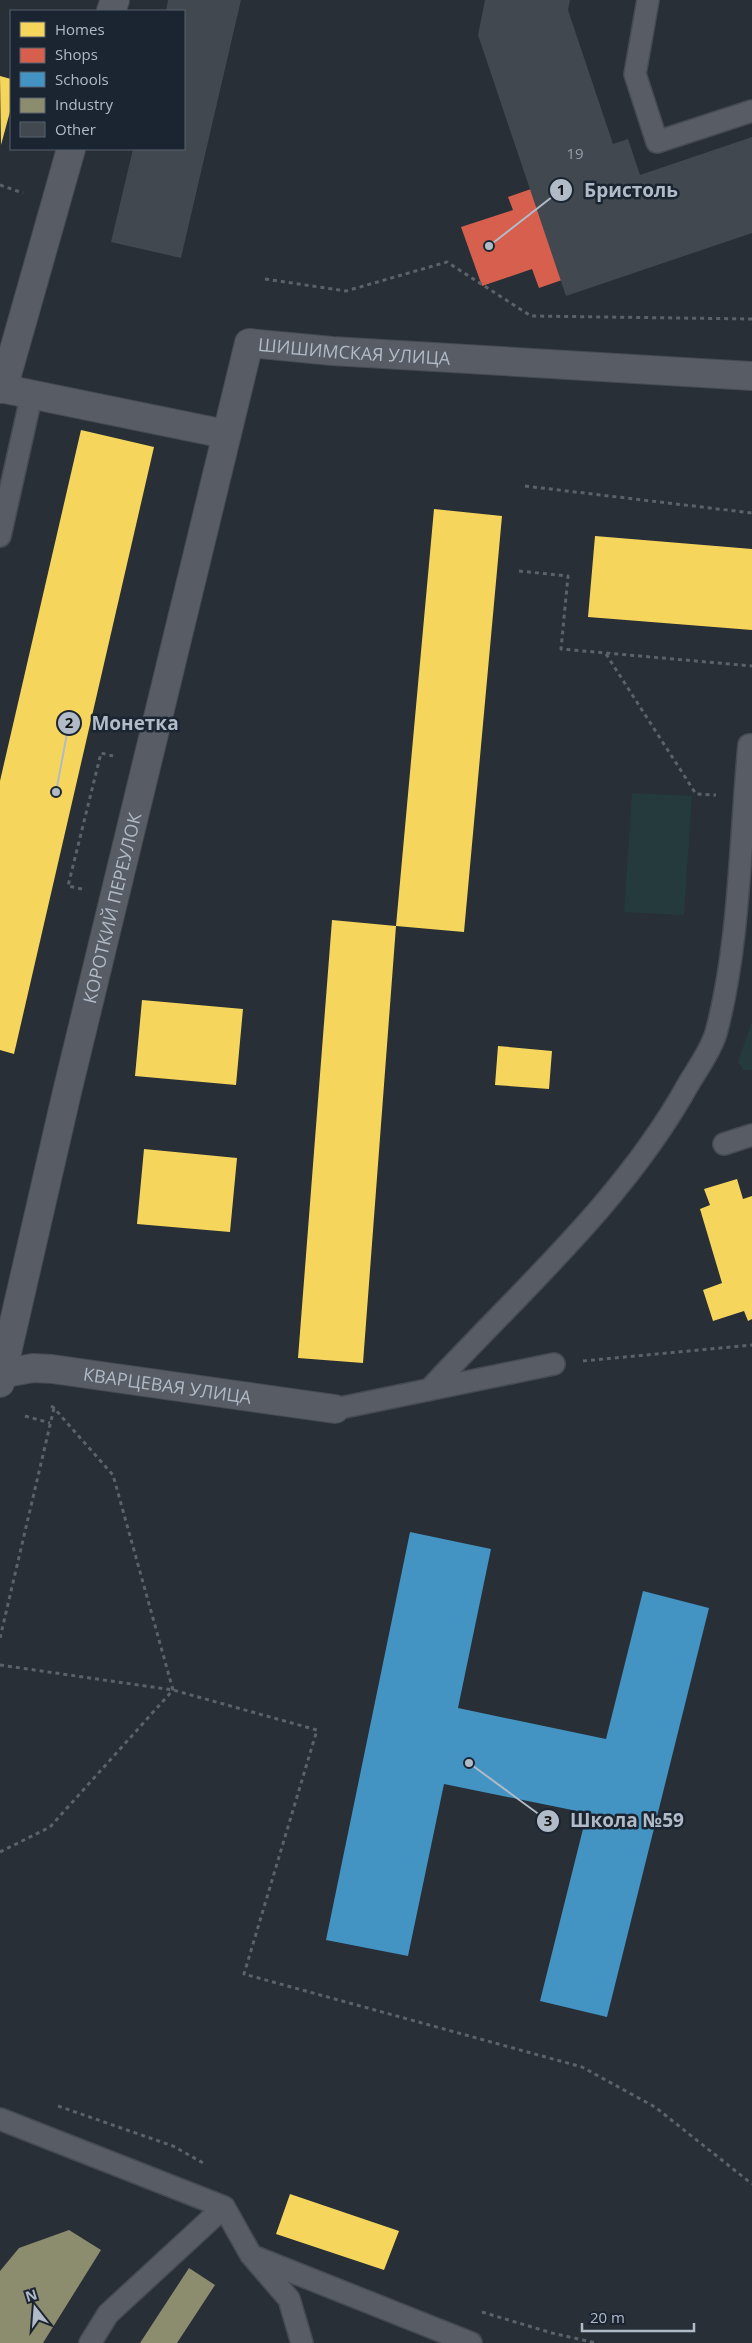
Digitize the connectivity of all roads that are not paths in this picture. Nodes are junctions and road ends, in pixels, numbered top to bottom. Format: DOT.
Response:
graph roads {
  1 [pos="648,0"];
  2 [pos="752,111"];
  3 [pos="71,150"];
  4 [pos="752,376"];
  5 [pos="1,388"];
  6 [pos="32,393"];
  7 [pos="225,434"];
  8 [pos="0,536"];
  9 [pos="752,745"];
  10 [pos="752,1135"];
  11 [pos="724,1144"];
  12 [pos="554,1364"];
  13 [pos="1,1377"];
  14 [pos="429,1390"];
  15 [pos="335,1409"];
  16 [pos="0,2119"];
  17 [pos="224,2207"];
  18 [pos="251,2255"];
  19 [pos="90,2343"];
  20 [pos="302,2343"];
  21 [pos="471,2343"];
  1 -- 2 [label="lane"];
  3 -- 5 [label="street"];
  4 -- 7 [label="street, ШИШИМСКАЯ УЛИЦА"];
  5 -- 6 [label="street"];
  6 -- 7 [label="street"];
  6 -- 8 [label="lane"];
  7 -- 13 [label="street, КОРОТКИЙ ПЕРЕУЛОК"];
  9 -- 14 [label="lane"];
  10 -- 11 [label="lane"];
  12 -- 14 [label="lane"];
  13 -- 15 [label="street, КВАРЦЕВАЯ УЛИЦА"];
  14 -- 15 [label="lane"];
  16 -- 17 [label="lane"];
  17 -- 18 [label="lane"];
  17 -- 19 [label="lane"];
  18 -- 20 [label="lane"];
  18 -- 21 [label="lane"];
}
